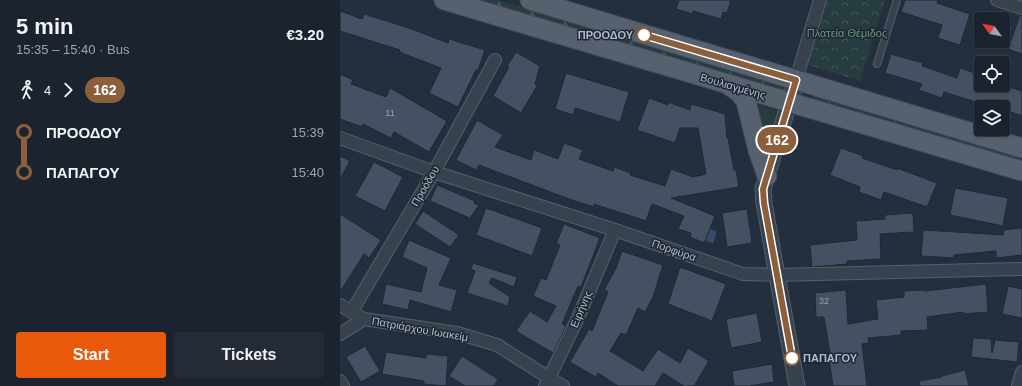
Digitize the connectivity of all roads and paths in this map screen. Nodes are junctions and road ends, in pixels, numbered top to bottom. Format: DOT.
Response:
graph roads {
  1 [pos="444,0"];
  2 [pos="530,0"];
  3 [pos="820,0"];
  4 [pos="897,0"];
  5 [pos="997,0"];
  6 [pos="1022,8"];
  7 [pos="495,60"];
  8 [pos="877,64"];
  9 [pos="796,80"];
  10 [pos="727,84"];
  11 [pos="789,102"];
  12 [pos="340,138"];
  13 [pos="1022,148"];
  14 [pos="1022,171"];
  15 [pos="434,172"];
  16 [pos="767,176"];
  17 [pos="614,230"];
  18 [pos="1022,269"];
  19 [pos="777,275"];
  20 [pos="340,305"];
  21 [pos="352,311"];
  22 [pos="364,319"];
  23 [pos="340,334"];
  24 [pos="1022,372"];
  25 [pos="340,381"];
  26 [pos="547,382"];
  27 [pos="343,386"];
  28 [pos="564,386"];
  29 [pos="797,386"];
  30 [pos="1018,386"];
  1 -- 10 [label="main road, Βουλιαγμένης"];
  2 -- 9 [label="main road"];
  3 -- 9 [label="street"];
  4 -- 8 [label="lane"];
  5 -- 6 [label="street"];
  7 -- 15 [label="street, Προόδου"];
  9 -- 11 [label="street"];
  9 -- 13 [label="main road"];
  10 -- 11 [label="main road, Βουλιαγμένης"];
  10 -- 16 [label="main road"];
  11 -- 14 [label="main road, Βουλιαγμένης"];
  11 -- 16 [label="street"];
  12 -- 15 [label="street, Πορφύρα"];
  15 -- 17 [label="street, Πορφύρα"];
  15 -- 21 [label="street, Προόδου"];
  16 -- 19 [label="street"];
  17 -- 19 [label="street, Πορφύρα"];
  17 -- 26 [label="street, Ειρήνης"];
  18 -- 19 [label="street, Πορφύρα"];
  19 -- 29 [label="street"];
  20 -- 21 [label="street, Πατριάρχου Ιωακείμ"];
  21 -- 22 [label="street, Πατριάρχου Ιωακείμ"];
  22 -- 23 [label="street"];
  22 -- 26 [label="street, Πατριάρχου Ιωακείμ"];
  24 -- 30 [label="street"];
  25 -- 27 [label="street"];
  26 -- 28 [label="street, Πατριάρχου Ιωακείμ"];
}
